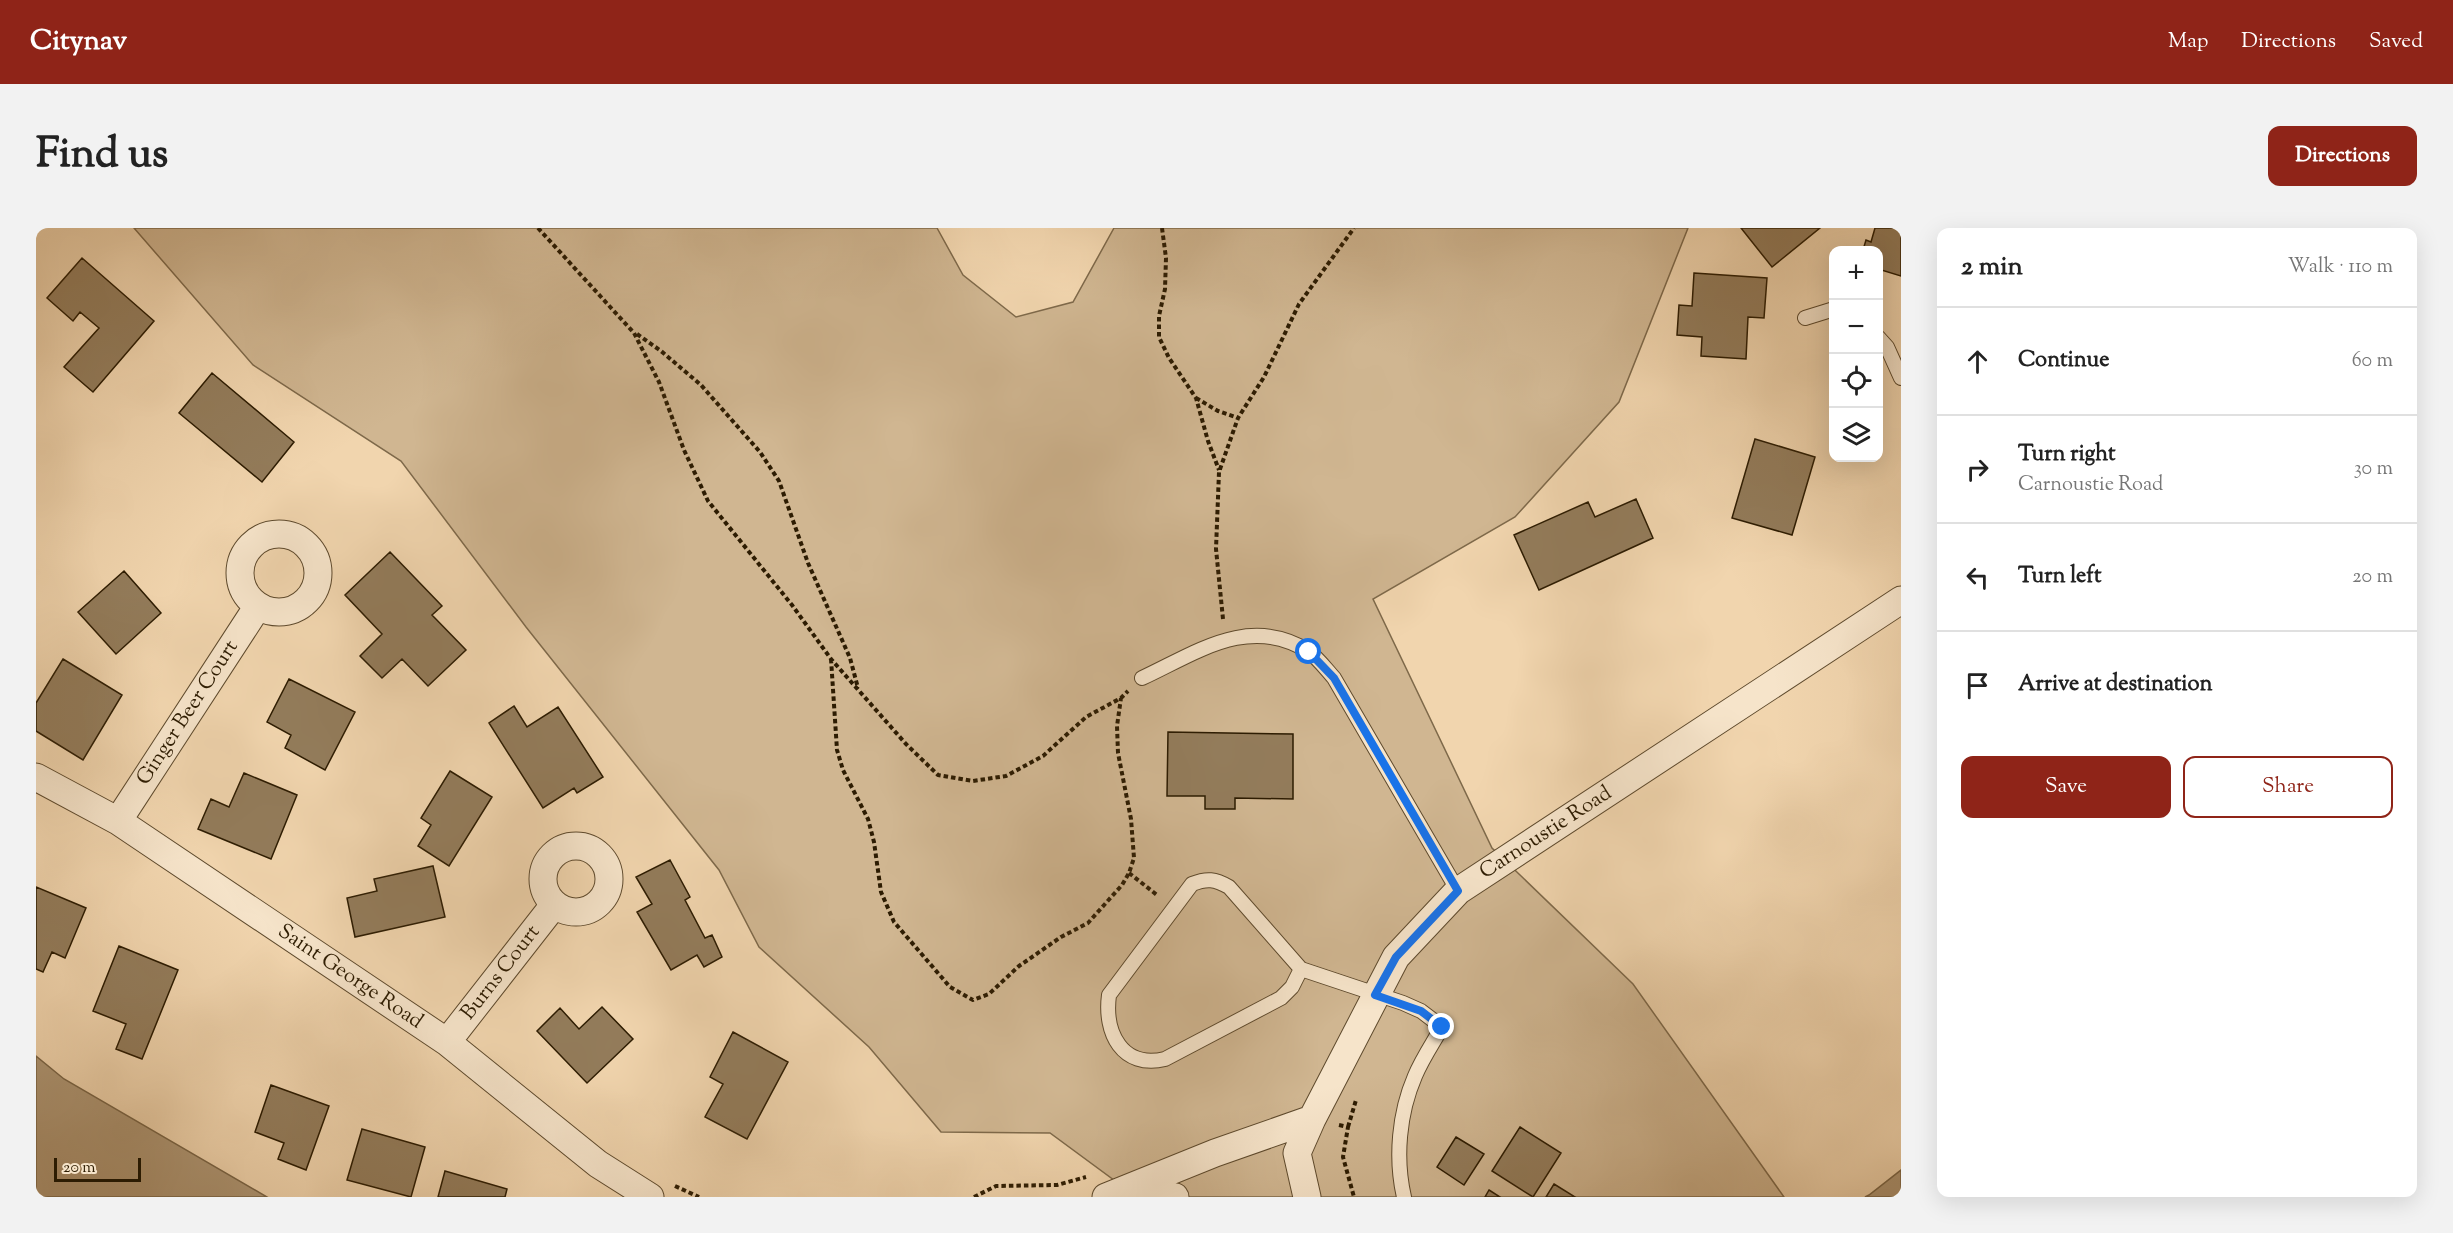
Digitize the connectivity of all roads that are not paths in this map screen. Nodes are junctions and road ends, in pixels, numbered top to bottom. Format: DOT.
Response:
graph roads {
  1 [pos="1829,310"];
  2 [pos="1805,318"];
  3 [pos="1883,343"];
  4 [pos="1901,378"];
  5 [pos="1901,600"];
  6 [pos="258,606"];
  7 [pos="1142,678"];
  8 [pos="36,777"];
  9 [pos="118,821"];
  10 [pos="1458,891"];
  11 [pos="554,905"];
  12 [pos="1301,969"];
  13 [pos="1375,995"];
  14 [pos="447,1042"];
  15 [pos="1312,1119"];
  16 [pos="1115,1194"];
  17 [pos="650,1197"];
  18 [pos="1175,1197"];
  19 [pos="1307,1197"];
  20 [pos="1404,1197"];
  1 -- 2 [label="lane"];
  3 -- 4 [label="lane"];
  5 -- 10 [label="street, Carnoustie Road"];
  6 -- 9 [label="street, Ginger Beer Court"];
  7 -- 10 [label="lane"];
  8 -- 9 [label="street, Saint George Road"];
  9 -- 14 [label="street, Saint George Road"];
  10 -- 13 [label="street, Carnoustie Road"];
  11 -- 14 [label="street, Burns Court"];
  12 -- 12 [label="lane"];
  12 -- 13 [label="lane"];
  13 -- 15 [label="street, Carnoustie Road"];
  13 -- 20 [label="lane"];
  14 -- 17 [label="street, Saint George Road"];
  15 -- 16 [label="street"];
  15 -- 19 [label="street, Carnoustie Road"];
  16 -- 18 [label="street"];
}
